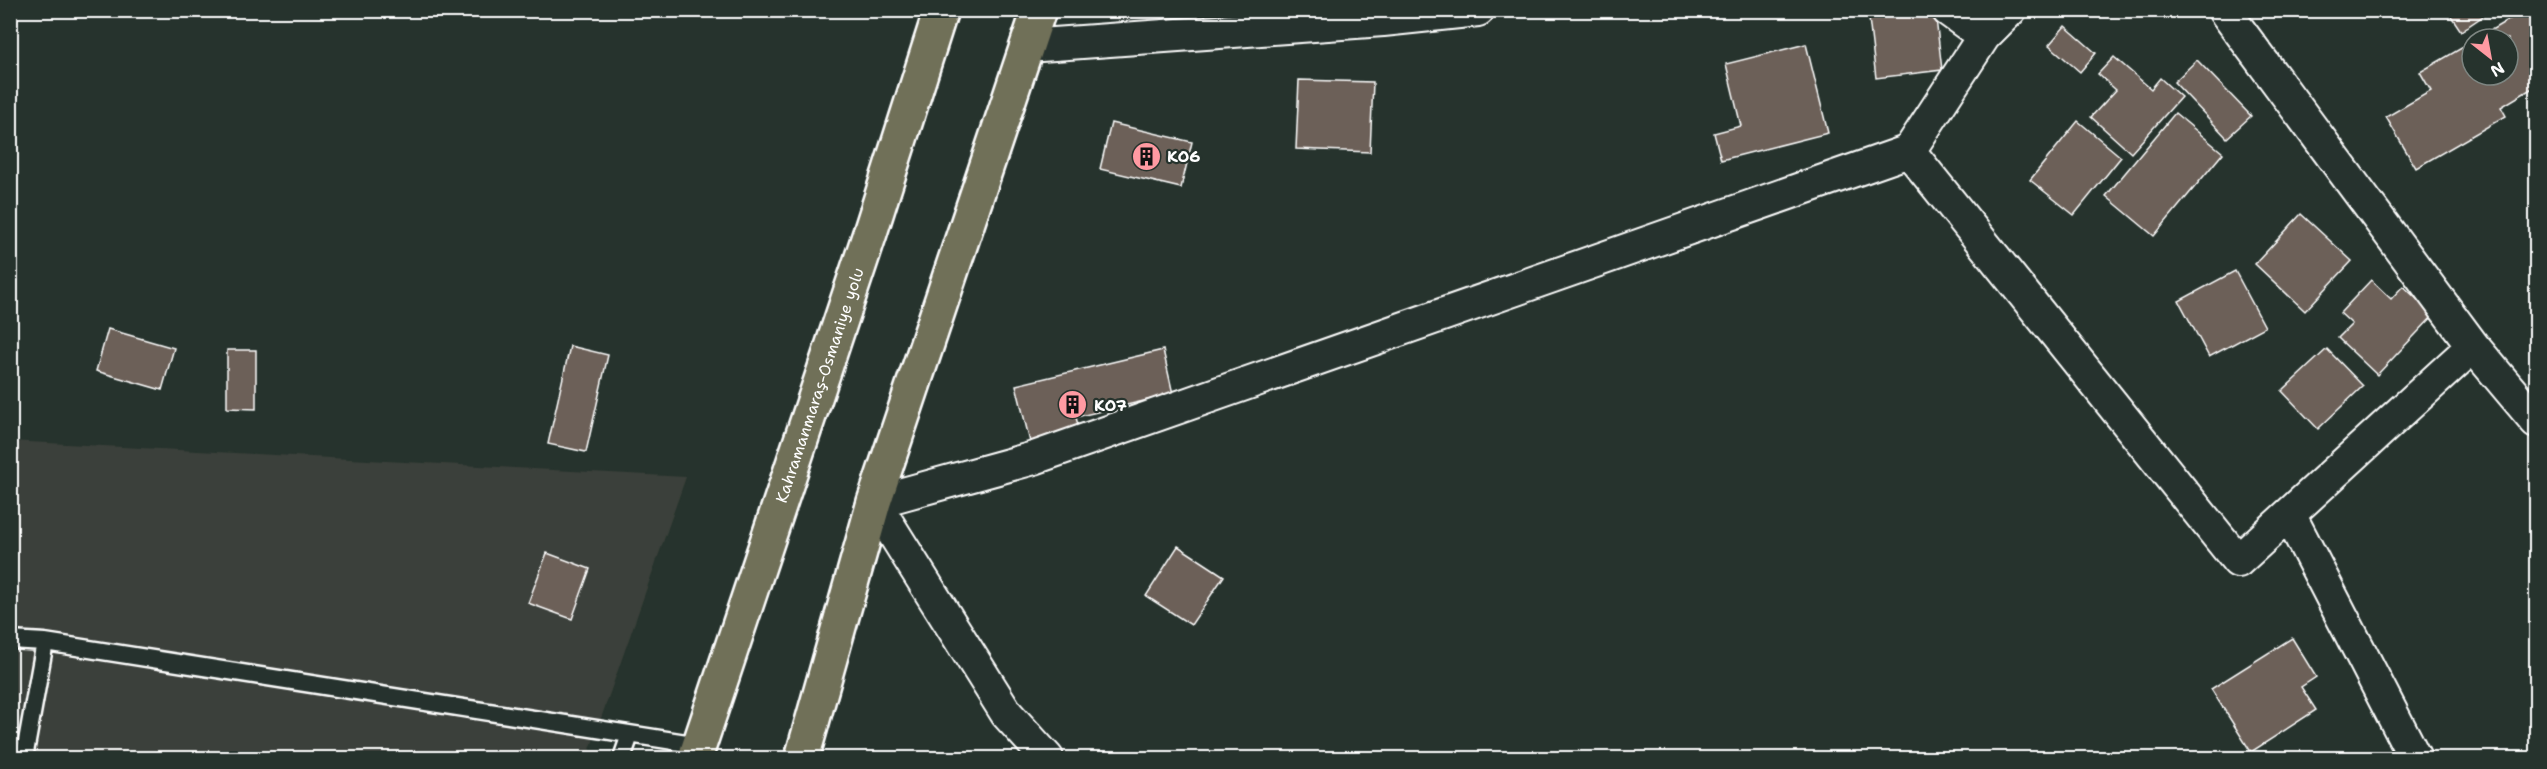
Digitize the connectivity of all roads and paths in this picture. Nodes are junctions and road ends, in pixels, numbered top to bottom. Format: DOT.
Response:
graph roads {
  1 [pos="941,10"];
  2 [pos="1039,10"];
  3 [pos="1478,10"];
  4 [pos="1948,10"];
  5 [pos="2010,10"];
  6 [pos="2224,10"];
  7 [pos="1385,15"];
  8 [pos="1984,36"];
  9 [pos="1028,46"];
  10 [pos="1909,151"];
  11 [pos="2473,346"];
  12 [pos="2536,421"];
  13 [pos="874,501"];
  14 [pos="2290,516"];
  15 [pos="10,640"];
  16 [pos="45,642"];
  17 [pos="630,735"];
  18 [pos="697,752"];
  19 [pos="24,759"];
  20 [pos="622,759"];
  21 [pos="802,759"];
  22 [pos="1047,759"];
  23 [pos="2415,759"];
  1 -- 18 [label="highway, Kahramanmaraş-Osmaniye yolu"];
  2 -- 9 [label="highway"];
  3 -- 7 [label="street"];
  4 -- 8 [label="street"];
  5 -- 8 [label="street"];
  6 -- 11 [label="street"];
  7 -- 9 [label="street"];
  8 -- 10 [label="street"];
  9 -- 13 [label="highway"];
  10 -- 13 [label="street"];
  10 -- 14 [label="street"];
  11 -- 12 [label="street"];
  11 -- 14 [label="street"];
  13 -- 21 [label="highway"];
  13 -- 22 [label="street"];
  14 -- 23 [label="street"];
  15 -- 16 [label="lane"];
  16 -- 17 [label="lane"];
  16 -- 19 [label="lane"];
  17 -- 18 [label="lane"];
  17 -- 20 [label="lane"];
}
